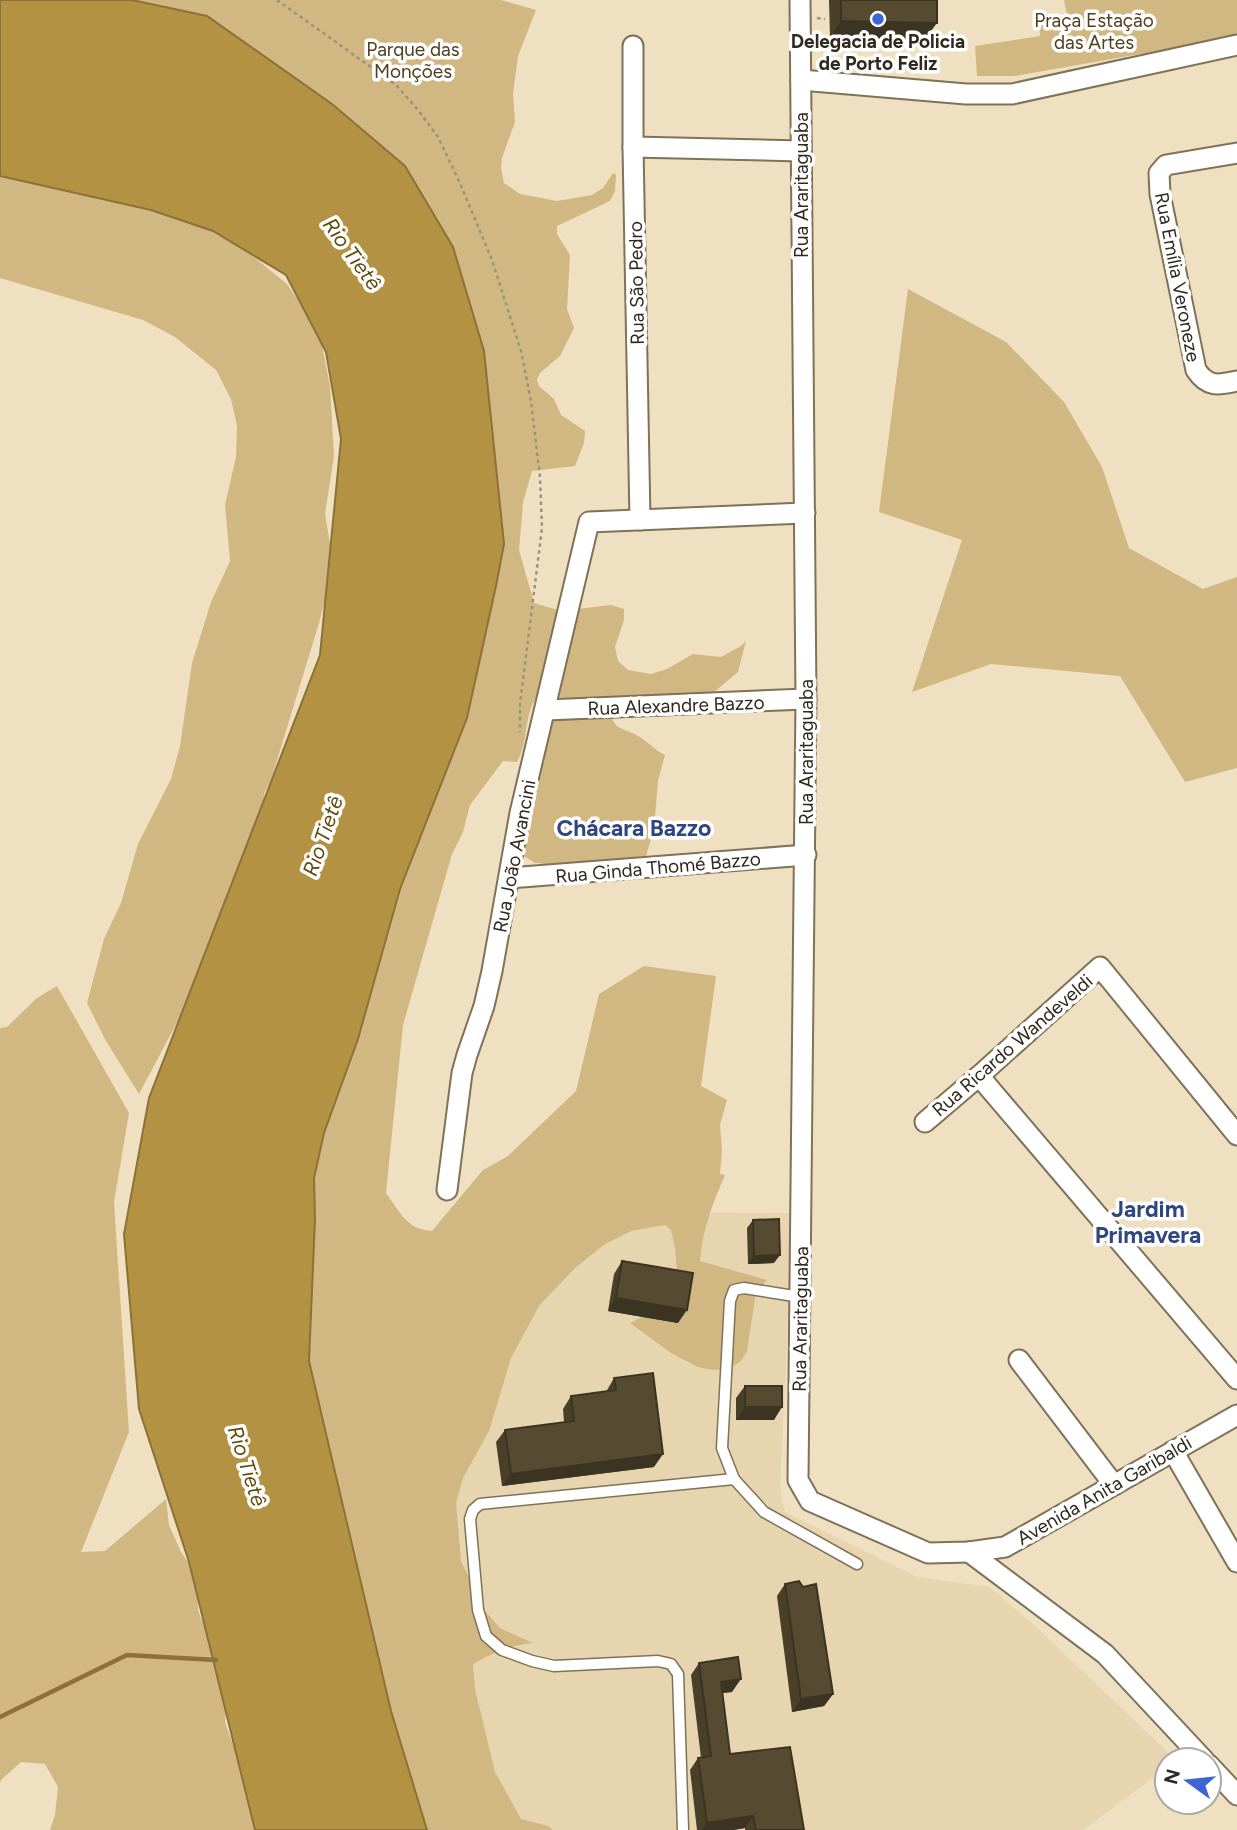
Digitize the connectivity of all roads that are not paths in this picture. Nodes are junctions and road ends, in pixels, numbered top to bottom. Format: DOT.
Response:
graph roads {
  1 [pos="800,0"];
  2 [pos="1237,45"];
  3 [pos="633,46"];
  4 [pos="801,80"];
  5 [pos="633,147"];
  6 [pos="801,151"];
  7 [pos="1237,153"];
  8 [pos="1237,381"];
  9 [pos="805,513"];
  10 [pos="640,520"];
  11 [pos="806,699"];
  12 [pos="546,710"];
  13 [pos="806,855"];
  14 [pos="509,878"];
  15 [pos="979,1076"];
  16 [pos="925,1122"];
  17 [pos="1237,1135"];
  18 [pos="447,1190"];
  19 [pos="800,1297"];
  20 [pos="1020,1360"];
  21 [pos="1237,1379"];
  22 [pos="1237,1415"];
  23 [pos="1173,1451"];
  24 [pos="734,1479"];
  25 [pos="1114,1485"];
  26 [pos="810,1501"];
  27 [pos="969,1552"];
  28 [pos="1237,1562"];
  29 [pos="857,1564"];
  30 [pos="1191,1746"];
  31 [pos="1223,1780"];
  32 [pos="1237,1795"];
  33 [pos="683,1829"];
  1 -- 4 [label="street, Rua Araritaguaba"];
  2 -- 4 [label="street"];
  3 -- 5 [label="street, Rua São Pedro"];
  4 -- 6 [label="street, Rua Araritaguaba"];
  5 -- 6 [label="street"];
  5 -- 10 [label="street, Rua São Pedro"];
  6 -- 9 [label="street, Rua Araritaguaba"];
  7 -- 8 [label="street, Rua Emília Veroneze"];
  9 -- 10 [label="street"];
  9 -- 11 [label="street, Rua Araritaguaba"];
  10 -- 12 [label="street, Rua João Avancini"];
  11 -- 12 [label="street, Rua Alexandre Bazzo"];
  11 -- 13 [label="street, Rua Araritaguaba"];
  12 -- 14 [label="street, Rua João Avancini"];
  13 -- 14 [label="street, Rua Ginda Thomé Bazzo"];
  13 -- 19 [label="street, Rua Araritaguaba"];
  14 -- 18 [label="street, Rua João Avancini"];
  15 -- 16 [label="street, Rua Ricardo Wandeveldi"];
  15 -- 17 [label="street, Rua Ricardo Wandeveldi"];
  15 -- 21 [label="street"];
  19 -- 24 [label="lane"];
  19 -- 26 [label="street, Rua Araritaguaba"];
  20 -- 25 [label="street"];
  22 -- 23 [label="street, Avenida Anita Garibaldi"];
  23 -- 25 [label="street, Avenida Anita Garibaldi"];
  23 -- 28 [label="street"];
  24 -- 29 [label="lane"];
  24 -- 33 [label="lane"];
  25 -- 27 [label="street, Avenida Anita Garibaldi"];
  26 -- 27 [label="street, Avenida Anita Garibaldi"];
  27 -- 30 [label="street"];
  31 -- 32 [label="street"];
}
